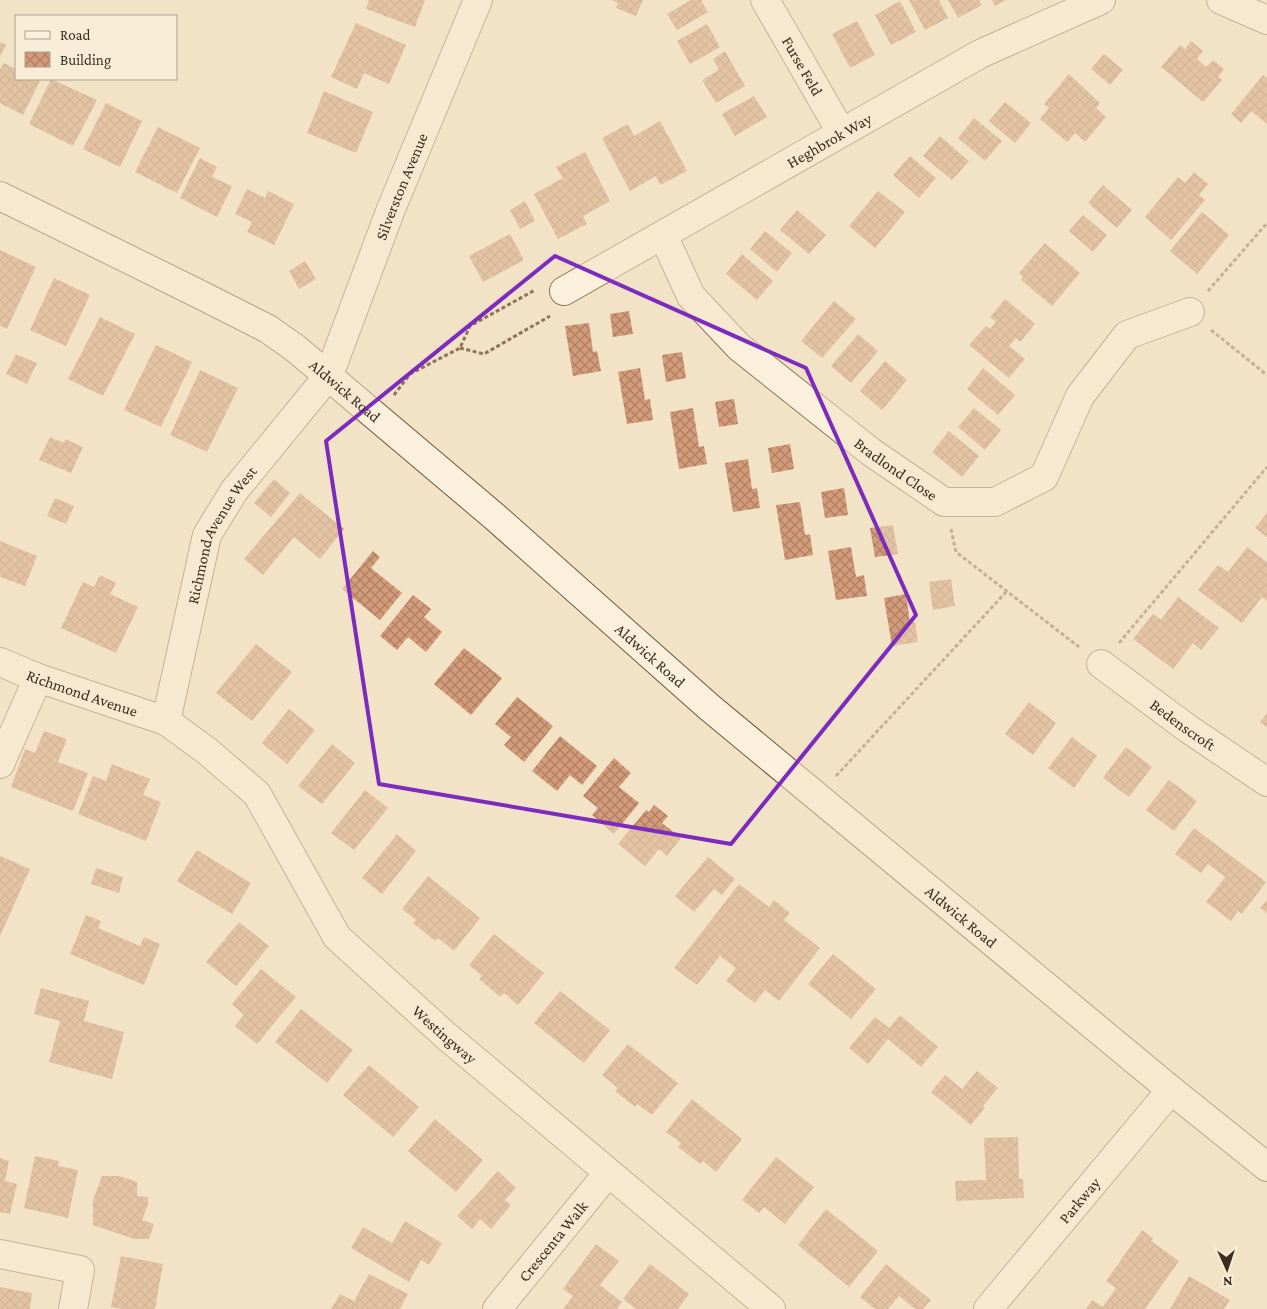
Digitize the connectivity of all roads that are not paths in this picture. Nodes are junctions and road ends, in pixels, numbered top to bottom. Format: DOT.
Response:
graph roads {
  1 [pos="478,0"];
  2 [pos="765,0"];
  3 [pos="1100,0"];
  4 [pos="1221,0"];
  5 [pos="1267,20"];
  6 [pos="841,132"];
  7 [pos="0,196"];
  8 [pos="663,235"];
  9 [pos="564,291"];
  10 [pos="1190,312"];
  11 [pos="329,375"];
  12 [pos="0,662"];
  13 [pos="1101,664"];
  14 [pos="38,678"];
  15 [pos="166,721"];
  16 [pos="0,764"];
  17 [pos="1267,782"];
  18 [pos="1171,1090"];
  19 [pos="1267,1168"];
  20 [pos="608,1173"];
  21 [pos="0,1254"];
  22 [pos="73,1309"];
  23 [pos="497,1309"];
  24 [pos="771,1309"];
  25 [pos="988,1309"];
  1 -- 11 [label="street, Silverston Avenue"];
  2 -- 6 [label="street, Furse Feld"];
  3 -- 6 [label="street, Heghbrok Way"];
  4 -- 5 [label="street"];
  6 -- 8 [label="street, Heghbrok Way"];
  7 -- 11 [label="street, Aldwick Road"];
  8 -- 9 [label="street, Heghbrok Way"];
  8 -- 10 [label="street, Bradlond Close"];
  11 -- 15 [label="street, Richmond Avenue West"];
  11 -- 18 [label="street, Aldwick Road"];
  12 -- 14 [label="street, Richmond Avenue"];
  13 -- 17 [label="street, Bedenscroft"];
  14 -- 15 [label="street, Richmond Avenue"];
  14 -- 16 [label="street"];
  15 -- 20 [label="street, Westingway"];
  18 -- 19 [label="street, Aldwick Road"];
  18 -- 25 [label="street, Parkway"];
  20 -- 23 [label="street, Crescenta Walk"];
  20 -- 24 [label="street, Westingway"];
  21 -- 22 [label="street"];
}
